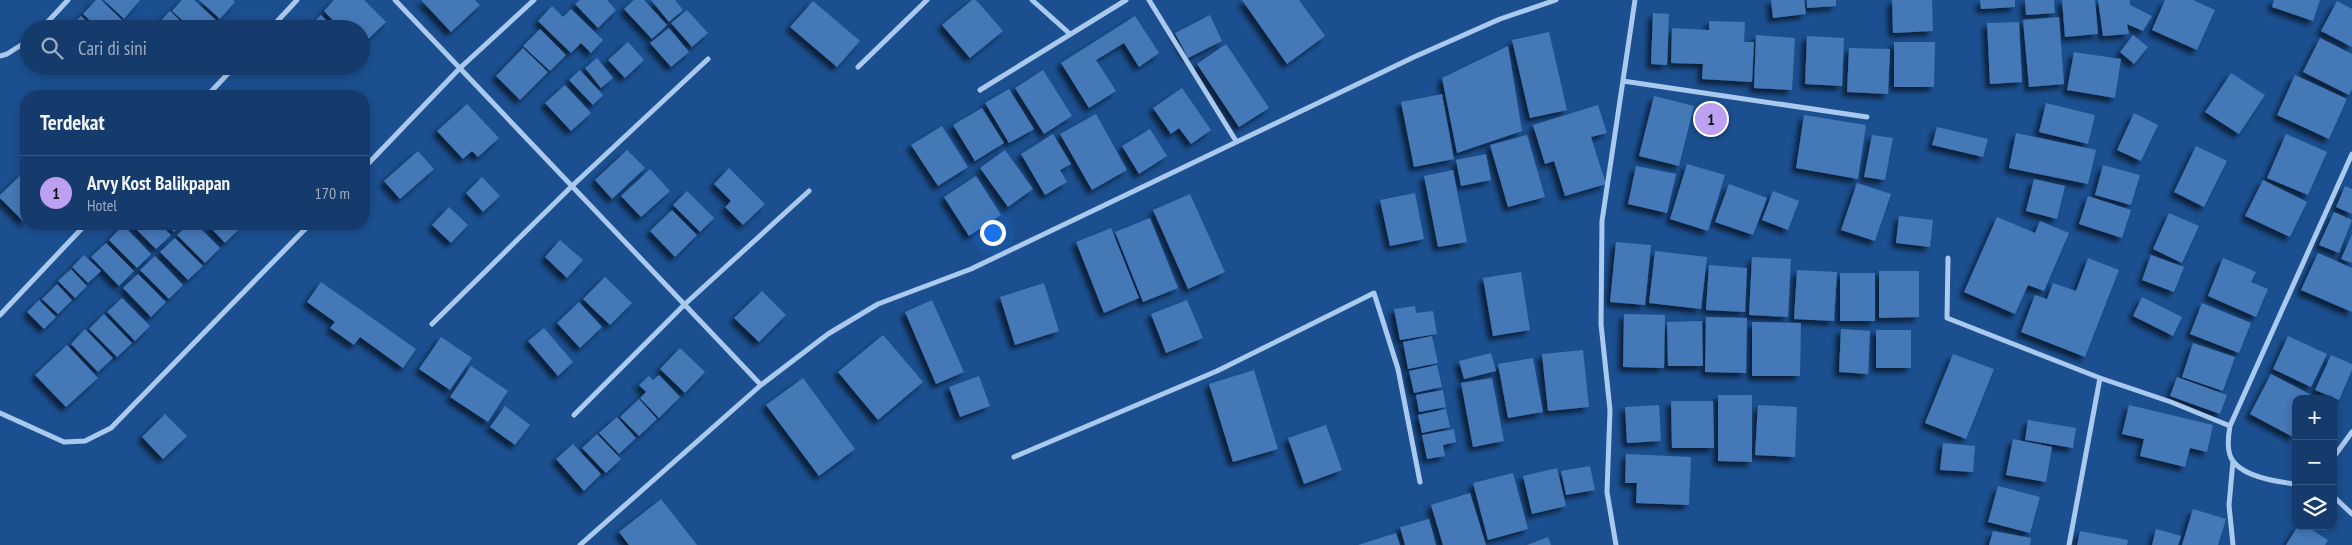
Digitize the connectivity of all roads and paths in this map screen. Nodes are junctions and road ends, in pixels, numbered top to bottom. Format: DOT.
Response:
graph roads {
  1 [pos="68,0"];
  2 [pos="297,0"];
  3 [pos="395,0"];
  4 [pos="534,0"];
  5 [pos="927,0"];
  6 [pos="1032,0"];
  7 [pos="1126,0"];
  8 [pos="1149,0"];
  9 [pos="1556,0"];
  10 [pos="1635,0"];
  11 [pos="49,20"];
  12 [pos="278,20"];
  13 [pos="1070,34"];
  14 [pos="20,46"];
  15 [pos="0,56"];
  16 [pos="708,59"];
  17 [pos="460,68"];
  18 [pos="858,68"];
  19 [pos="226,75"];
  20 [pos="1623,81"];
  21 [pos="212,90"];
  22 [pos="980,90"];
  23 [pos="1867,117"];
  24 [pos="1236,141"];
  25 [pos="2352,154"];
  26 [pos="370,162"];
  27 [pos="572,186"];
  28 [pos="808,191"];
  29 [pos="80,230"];
  30 [pos="304,230"];
  31 [pos="1948,258"];
  32 [pos="684,305"];
  33 [pos="0,315"];
  34 [pos="432,324"];
  35 [pos="2100,378"];
  36 [pos="761,385"];
  37 [pos="0,412"];
  38 [pos="574,415"];
  39 [pos="2230,426"];
  40 [pos="2352,432"];
  41 [pos="2337,453"];
  42 [pos="1014,457"];
  43 [pos="2233,461"];
  44 [pos="1420,482"];
  45 [pos="2292,483"];
  46 [pos="2337,500"];
  47 [pos="2352,514"];
  48 [pos="580,545"];
  49 [pos="1616,545"];
  50 [pos="2070,545"];
  51 [pos="2233,545"];
  1 -- 11 [label="street"];
  2 -- 12 [label="street"];
  3 -- 17 [label="street"];
  4 -- 17 [label="street"];
  5 -- 18 [label="street"];
  6 -- 13 [label="street"];
  7 -- 13 [label="street"];
  8 -- 24 [label="street"];
  9 -- 24 [label="street"];
  10 -- 20 [label="street"];
  13 -- 22 [label="street"];
  14 -- 15 [label="street"];
  16 -- 27 [label="street"];
  17 -- 26 [label="street"];
  17 -- 27 [label="street"];
  19 -- 21 [label="street"];
  20 -- 23 [label="street"];
  20 -- 49 [label="street"];
  24 -- 36 [label="street"];
  25 -- 39 [label="street"];
  27 -- 32 [label="street"];
  27 -- 34 [label="street"];
  28 -- 32 [label="street"];
  29 -- 33 [label="street"];
  30 -- 37 [label="street"];
  31 -- 35 [label="street"];
  32 -- 36 [label="street"];
  32 -- 38 [label="street"];
  35 -- 39 [label="street"];
  35 -- 50 [label="street"];
  36 -- 48 [label="street"];
  39 -- 43 [label="street"];
  40 -- 41 [label="street"];
  42 -- 44 [label="street"];
  43 -- 45 [label="street"];
  43 -- 51 [label="street"];
  46 -- 47 [label="street"];
}
